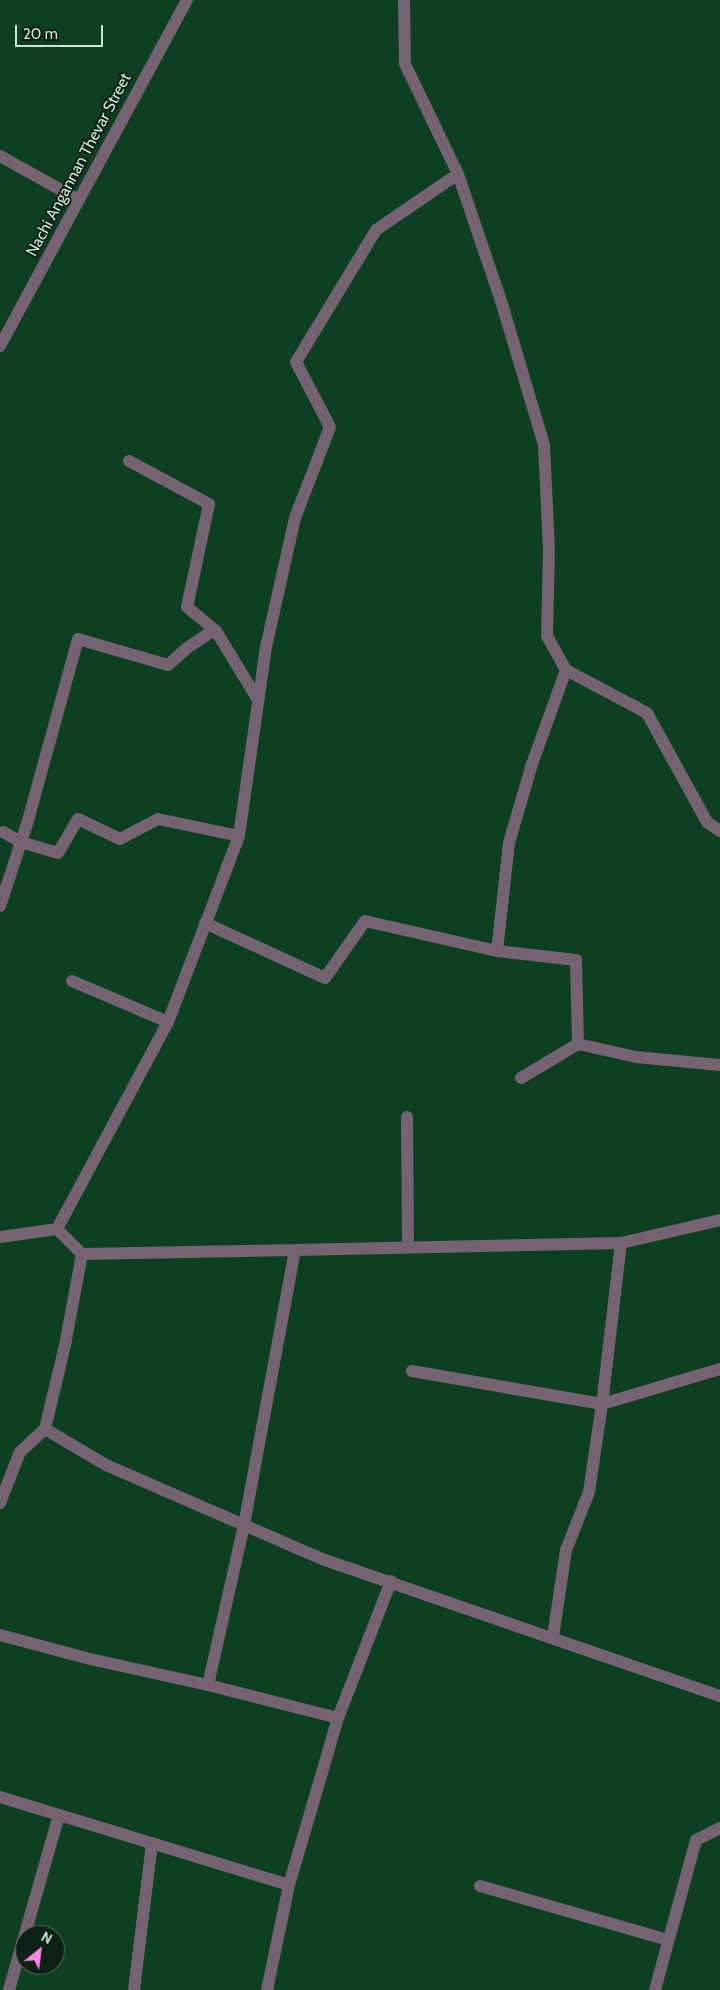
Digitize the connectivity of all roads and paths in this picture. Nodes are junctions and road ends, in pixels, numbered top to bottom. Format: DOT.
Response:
graph roads {
  1 [pos="187,0"];
  2 [pos="404,0"];
  3 [pos="0,156"];
  4 [pos="458,174"];
  5 [pos="79,200"];
  6 [pos="0,346"];
  7 [pos="129,461"];
  8 [pos="214,630"];
  9 [pos="566,670"];
  10 [pos="258,700"];
  11 [pos="720,831"];
  12 [pos="3,832"];
  13 [pos="239,836"];
  14 [pos="21,842"];
  15 [pos="0,906"];
  16 [pos="205,923"];
  17 [pos="497,951"];
  18 [pos="72,981"];
  19 [pos="168,1022"];
  20 [pos="578,1044"];
  21 [pos="720,1065"];
  22 [pos="521,1078"];
  23 [pos="407,1117"];
  24 [pos="720,1220"];
  25 [pos="57,1229"];
  26 [pos="0,1236"];
  27 [pos="621,1242"];
  28 [pos="408,1248"];
  29 [pos="295,1250"];
  30 [pos="82,1254"];
  31 [pos="720,1369"];
  32 [pos="412,1371"];
  33 [pos="602,1404"];
  34 [pos="45,1429"];
  35 [pos="0,1504"];
  36 [pos="244,1525"];
  37 [pos="391,1581"];
  38 [pos="0,1634"];
  39 [pos="553,1637"];
  40 [pos="208,1685"];
  41 [pos="720,1696"];
  42 [pos="338,1718"];
  43 [pos="0,1798"];
  44 [pos="59,1816"];
  45 [pos="720,1828"];
  46 [pos="152,1843"];
  47 [pos="289,1884"];
  48 [pos="480,1886"];
  49 [pos="668,1940"];
  50 [pos="9,1990"];
  51 [pos="134,1990"];
  52 [pos="267,1990"];
  53 [pos="655,1990"];
  1 -- 5 [label="street, Nachi Angannan Thevar Street"];
  2 -- 4 [label="street"];
  3 -- 5 [label="street"];
  4 -- 9 [label="street"];
  4 -- 10 [label="street"];
  5 -- 6 [label="street, Nachi Angannan Thevar Street"];
  7 -- 8 [label="street"];
  8 -- 10 [label="street"];
  8 -- 14 [label="street"];
  9 -- 11 [label="street"];
  9 -- 17 [label="street"];
  10 -- 13 [label="street"];
  12 -- 14 [label="street"];
  13 -- 14 [label="street"];
  13 -- 16 [label="street"];
  14 -- 15 [label="street"];
  16 -- 17 [label="street"];
  16 -- 19 [label="street"];
  17 -- 20 [label="street"];
  18 -- 19 [label="street"];
  19 -- 25 [label="street"];
  20 -- 21 [label="street"];
  20 -- 22 [label="street"];
  23 -- 28 [label="street"];
  24 -- 27 [label="street"];
  25 -- 26 [label="street"];
  25 -- 30 [label="street"];
  27 -- 28 [label="street"];
  27 -- 33 [label="street"];
  28 -- 29 [label="street"];
  29 -- 30 [label="street"];
  29 -- 36 [label="street"];
  30 -- 34 [label="street"];
  31 -- 33 [label="street"];
  32 -- 33 [label="street"];
  33 -- 39 [label="street"];
  34 -- 35 [label="street"];
  34 -- 36 [label="street"];
  36 -- 37 [label="street"];
  36 -- 40 [label="street"];
  37 -- 39 [label="street"];
  37 -- 42 [label="street"];
  38 -- 40 [label="street"];
  39 -- 41 [label="street"];
  40 -- 42 [label="street"];
  42 -- 47 [label="street"];
  43 -- 44 [label="street"];
  44 -- 46 [label="street"];
  44 -- 50 [label="street"];
  45 -- 49 [label="street"];
  46 -- 47 [label="street"];
  46 -- 51 [label="street"];
  47 -- 52 [label="street"];
  48 -- 49 [label="street"];
  49 -- 53 [label="street"];
}
